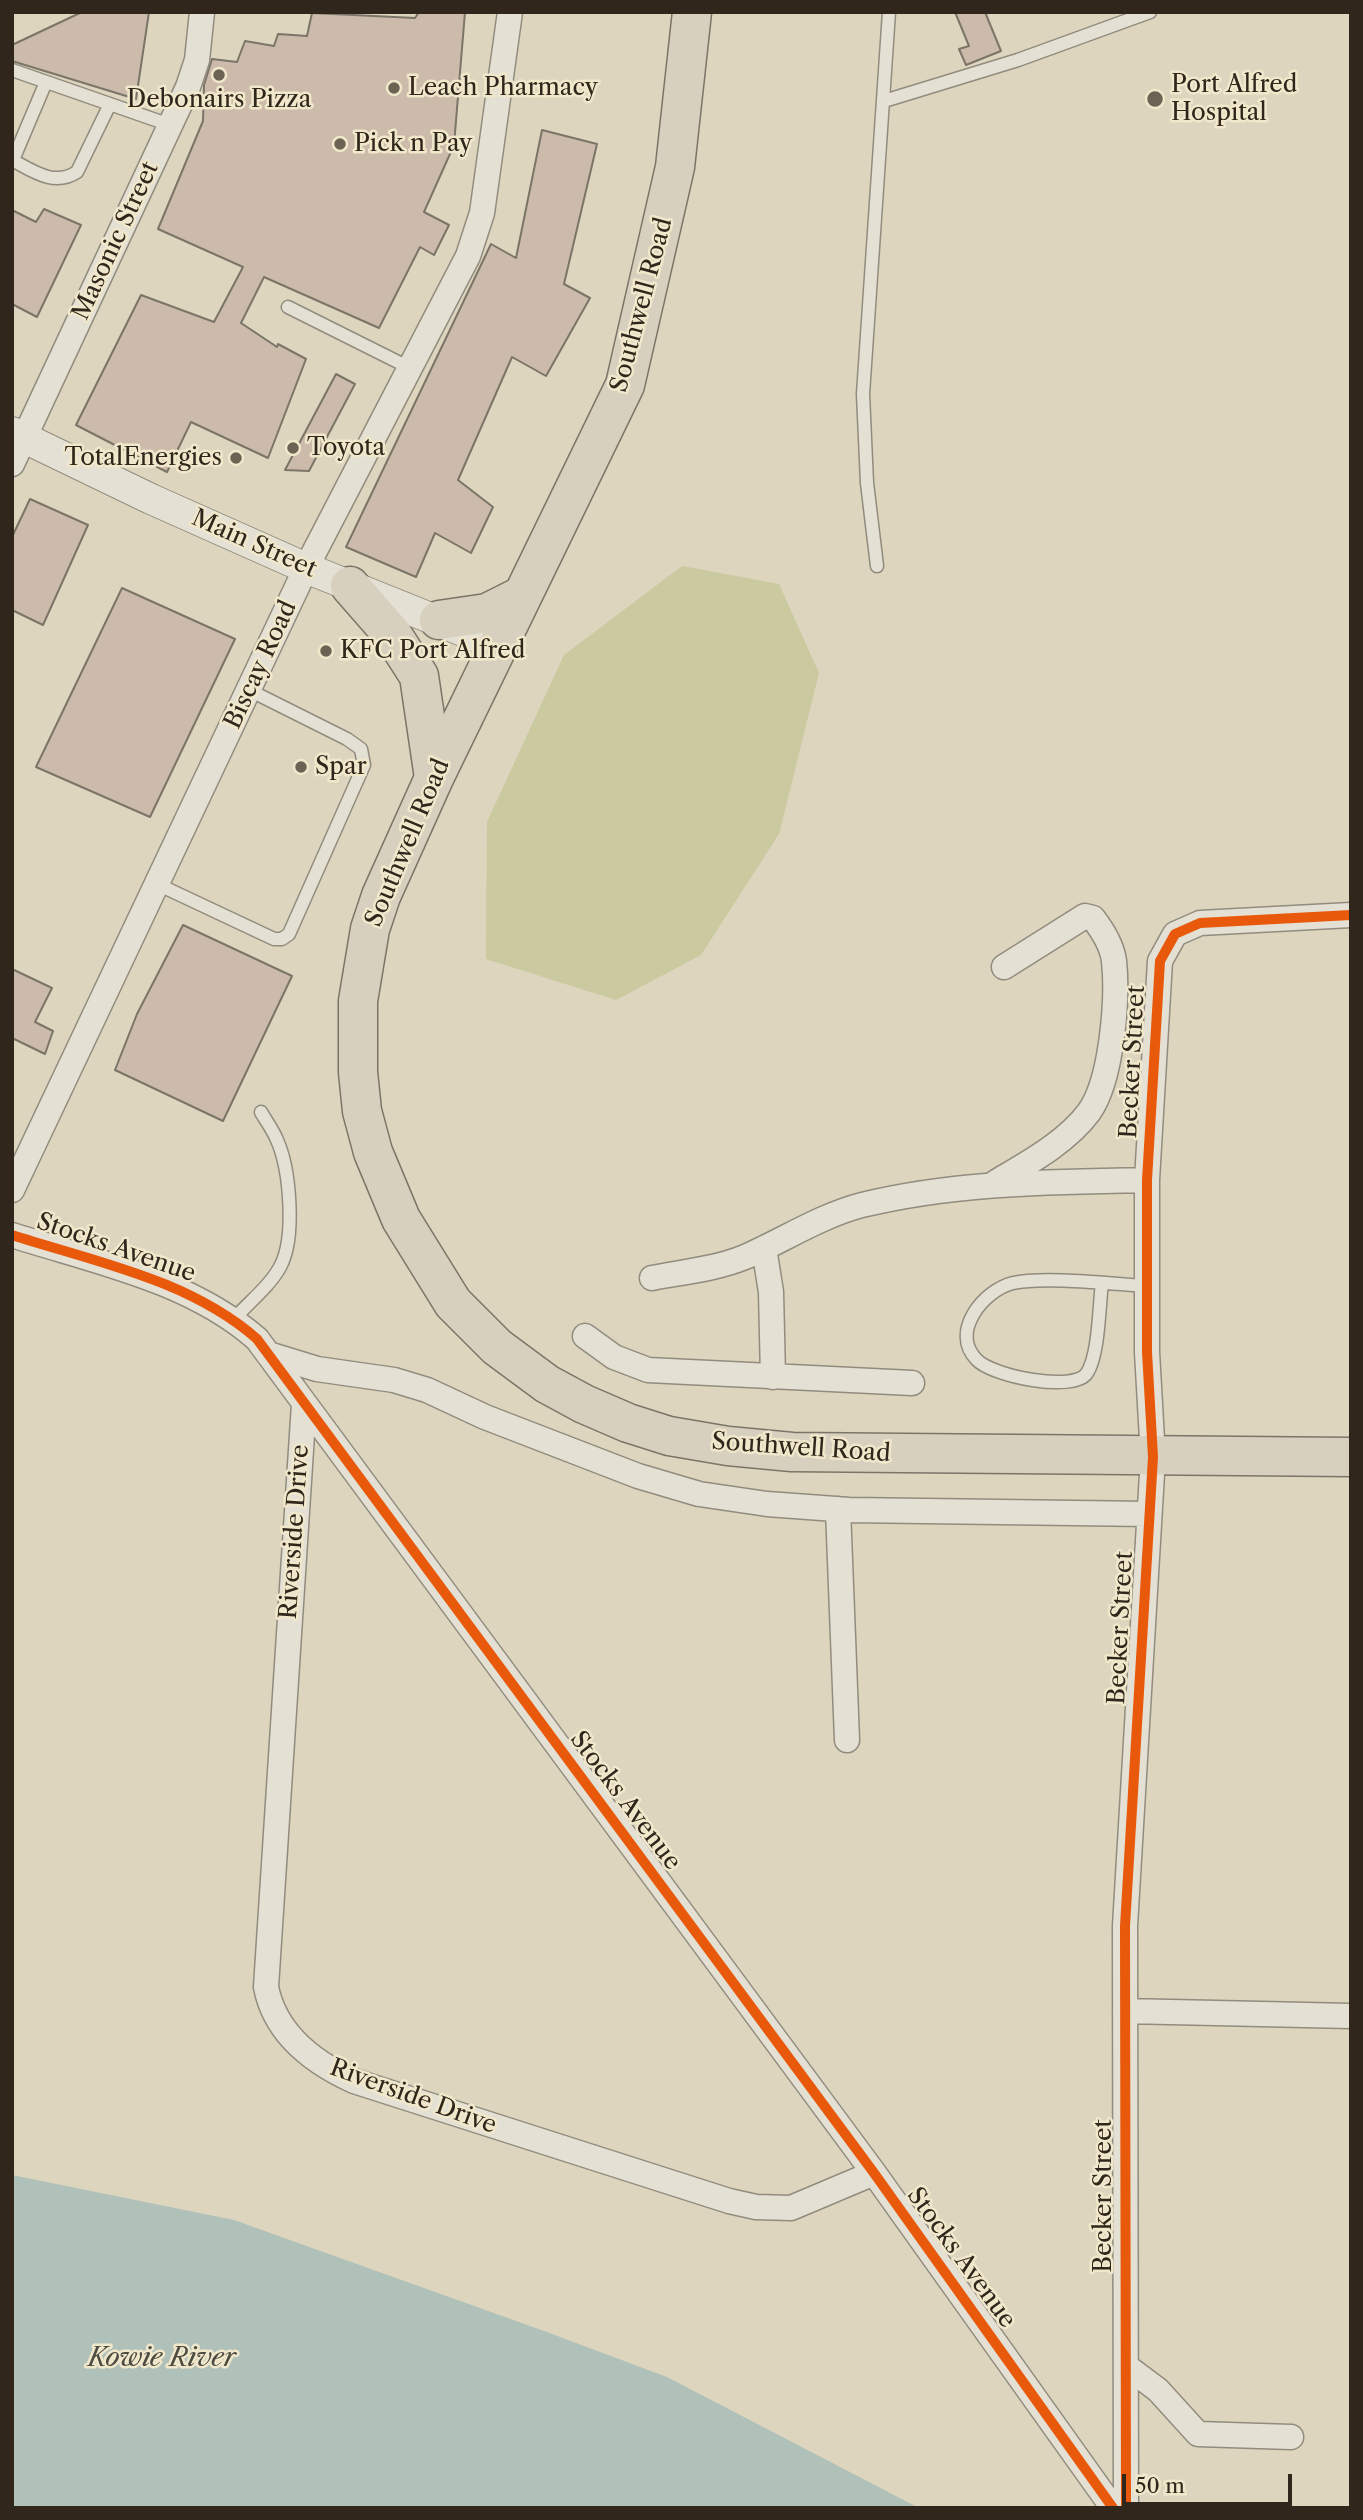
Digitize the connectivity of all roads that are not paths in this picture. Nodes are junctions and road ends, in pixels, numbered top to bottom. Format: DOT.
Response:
graph roads {
  1 [pos="510,12"];
  2 [pos="692,12"];
  3 [pos="889,12"];
  4 [pos="1150,12"];
  5 [pos="206,14"];
  6 [pos="12,70"];
  7 [pos="46,82"];
  8 [pos="884,101"];
  9 [pos="110,104"];
  10 [pos="170,125"];
  11 [pos="12,160"];
  12 [pos="289,307"];
  13 [pos="410,368"];
  14 [pos="19,434"];
  15 [pos="12,464"];
  16 [pos="877,566"];
  17 [pos="306,568"];
  18 [pos="350,586"];
  19 [pos="523,595"];
  20 [pos="439,620"];
  21 [pos="500,646"];
  22 [pos="249,690"];
  23 [pos="434,778"];
  24 [pos="157,884"];
  25 [pos="1351,915"];
  26 [pos="1004,967"];
  27 [pos="261,1112"];
  28 [pos="1147,1180"];
  29 [pos="993,1184"];
  30 [pos="12,1190"];
  31 [pos="12,1235"];
  32 [pos="764,1248"];
  33 [pos="652,1278"];
  34 [pos="1102,1283"];
  35 [pos="1147,1286"];
  36 [pos="234,1319"];
  37 [pos="585,1336"];
  38 [pos="268,1354"];
  39 [pos="773,1377"];
  40 [pos="912,1383"];
  41 [pos="304,1404"];
  42 [pos="1153,1457"];
  43 [pos="1351,1457"];
  44 [pos="838,1509"];
  45 [pos="1149,1514"];
  46 [pos="847,1740"];
  47 [pos="1125,2011"];
  48 [pos="1351,2016"];
  49 [pos="874,2172"];
  50 [pos="1126,2366"];
  51 [pos="1291,2437"];
  52 [pos="1113,2508"];
  53 [pos="1126,2508"];
  1 -- 13 [label="street, Biscay Road"];
  2 -- 19 [label="main road, Southwell Road"];
  3 -- 8 [label="lane"];
  4 -- 8 [label="lane"];
  5 -- 10 [label="street, Masonic Street"];
  6 -- 7 [label="lane"];
  7 -- 9 [label="lane"];
  7 -- 11 [label="lane"];
  8 -- 16 [label="lane"];
  9 -- 10 [label="lane"];
  9 -- 11 [label="lane"];
  10 -- 14 [label="street, Masonic Street"];
  12 -- 13 [label="lane"];
  13 -- 17 [label="street, Biscay Road"];
  14 -- 15 [label="street, Masonic Street"];
  14 -- 17 [label="street, Main Street"];
  17 -- 18 [label="street, Main Street"];
  17 -- 22 [label="street, Biscay Road"];
  18 -- 20 [label="street, Main Street"];
  18 -- 23 [label="main road"];
  19 -- 20 [label="main road"];
  19 -- 21 [label="main road, Southwell Road"];
  20 -- 21 [label="street, Main Street"];
  21 -- 23 [label="main road, Southwell Road"];
  22 -- 24 [label="street, Biscay Road"];
  22 -- 24 [label="lane"];
  23 -- 42 [label="main road, Southwell Road"];
  24 -- 30 [label="street, Biscay Road"];
  25 -- 28 [label="street, Becker Street"];
  26 -- 29 [label="street"];
  27 -- 36 [label="lane"];
  28 -- 29 [label="street"];
  28 -- 35 [label="street, Becker Street"];
  29 -- 32 [label="street"];
  31 -- 36 [label="street, Stocks Avenue"];
  32 -- 33 [label="street"];
  32 -- 39 [label="street"];
  34 -- 34 [label="lane"];
  34 -- 35 [label="lane"];
  35 -- 42 [label="street, Becker Street"];
  36 -- 38 [label="street, Stocks Avenue"];
  37 -- 39 [label="street"];
  38 -- 41 [label="street, Stocks Avenue"];
  38 -- 44 [label="street"];
  39 -- 40 [label="street"];
  41 -- 49 [label="street, Stocks Avenue"];
  41 -- 49 [label="street, Riverside Drive"];
  42 -- 43 [label="main road, Southwell Road"];
  42 -- 45 [label="street, Becker Street"];
  44 -- 45 [label="street"];
  44 -- 46 [label="street"];
  45 -- 47 [label="street, Becker Street"];
  47 -- 48 [label="street"];
  47 -- 50 [label="street, Becker Street"];
  49 -- 52 [label="street, Stocks Avenue"];
  50 -- 51 [label="street"];
  50 -- 53 [label="street, Becker Street"];
}
